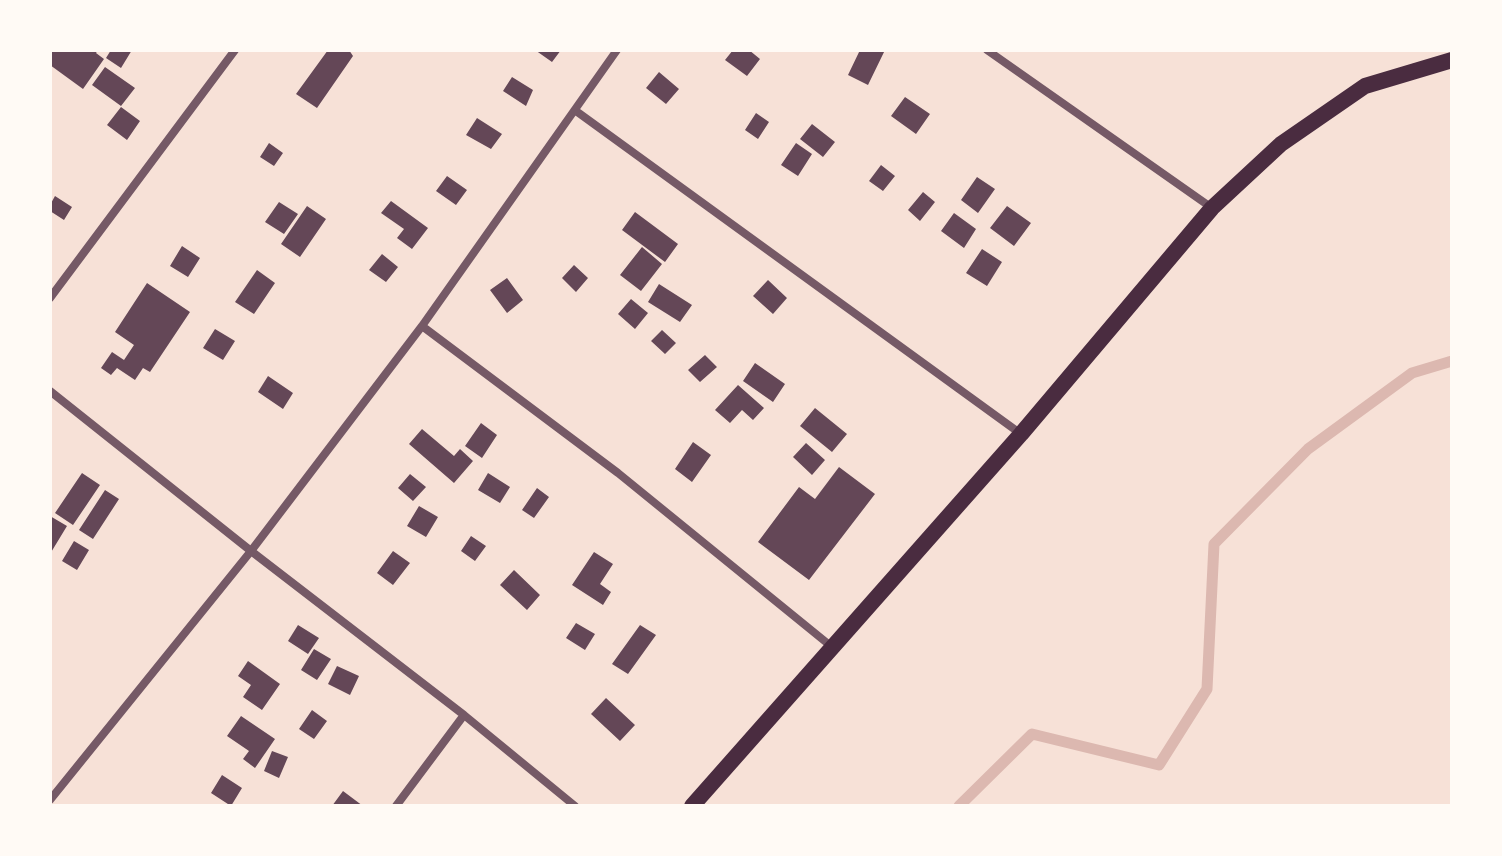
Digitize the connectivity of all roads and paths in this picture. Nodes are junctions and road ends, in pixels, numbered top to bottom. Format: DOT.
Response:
graph roads {
  1 [pos="235,50"];
  2 [pos="617,50"];
  3 [pos="987,50"];
  4 [pos="1452,60"];
  5 [pos="576,111"];
  6 [pos="1212,208"];
  7 [pos="50,298"];
  8 [pos="422,326"];
  9 [pos="50,391"];
  10 [pos="1021,434"];
  11 [pos="251,551"];
  12 [pos="832,648"];
  13 [pos="464,715"];
  14 [pos="50,800"];
  15 [pos="396,806"];
  16 [pos="575,806"];
  17 [pos="692,806"];
  1 -- 7 [label="street"];
  2 -- 5 [label="street"];
  3 -- 6 [label="street"];
  4 -- 6 [label="main road"];
  5 -- 8 [label="street"];
  5 -- 10 [label="street"];
  6 -- 10 [label="main road"];
  8 -- 11 [label="street"];
  8 -- 12 [label="street"];
  9 -- 11 [label="street"];
  10 -- 12 [label="main road"];
  11 -- 13 [label="street"];
  11 -- 14 [label="street"];
  12 -- 17 [label="main road"];
  13 -- 15 [label="street"];
  13 -- 16 [label="street"];
}
